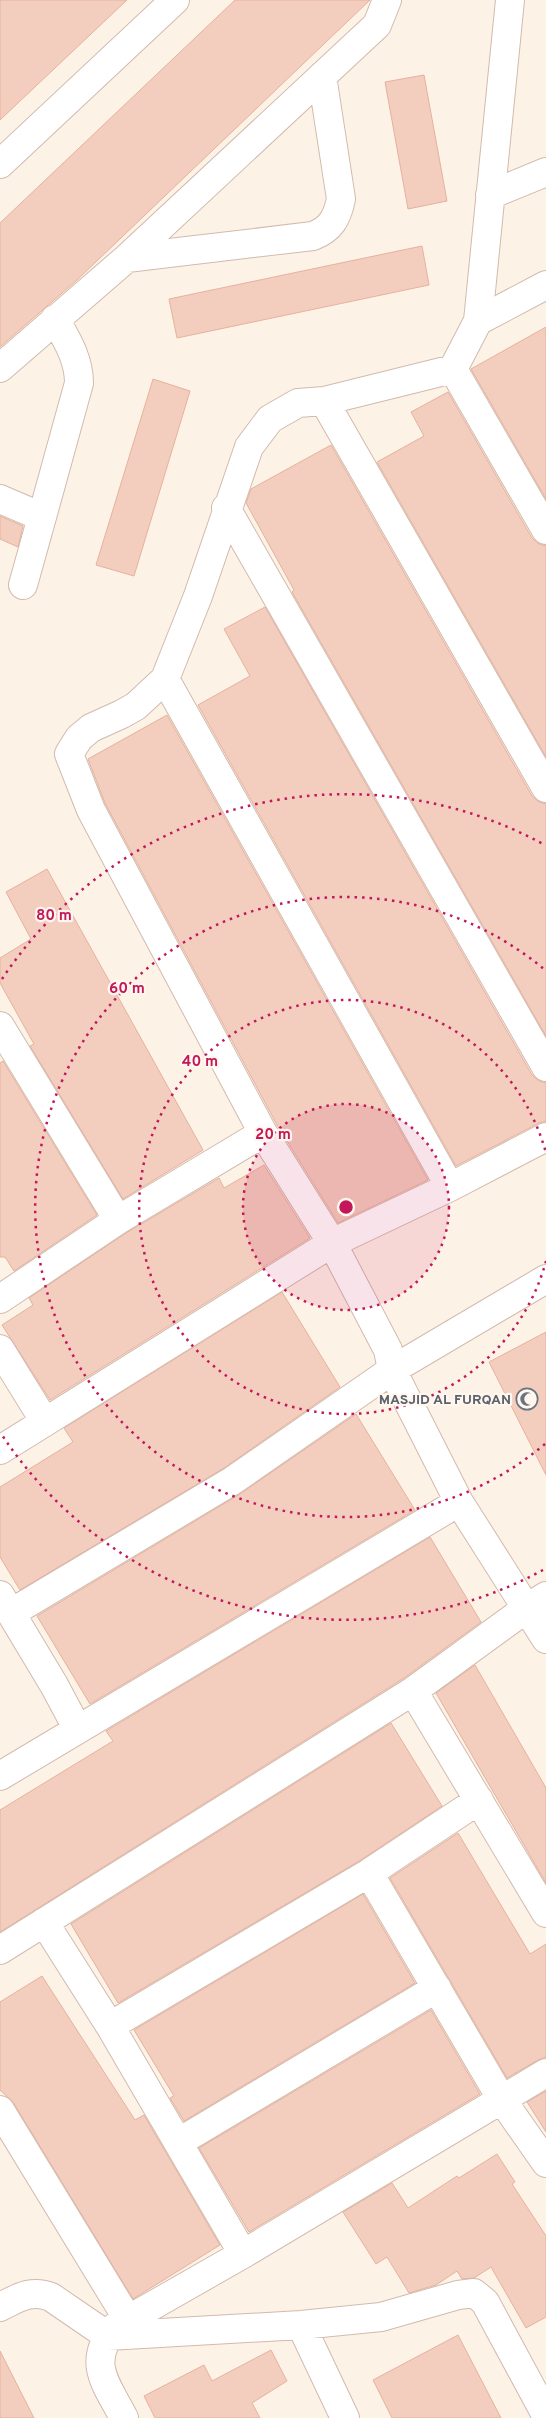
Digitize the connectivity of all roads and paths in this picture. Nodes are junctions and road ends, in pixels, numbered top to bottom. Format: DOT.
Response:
graph roads {
  1 [pos="175,0"];
  2 [pos="387,0"];
  3 [pos="510,0"];
  4 [pos="322,76"];
  5 [pos="0,164"];
  6 [pos="546,172"];
  7 [pos="490,195"];
  8 [pos="127,258"];
  9 [pos="546,286"];
  10 [pos="55,319"];
  11 [pos="478,321"];
  12 [pos="0,368"];
  13 [pos="453,369"];
  14 [pos="324,401"];
  15 [pos="0,499"];
  16 [pos="226,508"];
  17 [pos="42,517"];
  18 [pos="546,530"];
  19 [pos="23,585"];
  20 [pos="165,679"];
  21 [pos="546,788"];
  22 [pos="0,1026"];
  23 [pos="546,1067"];
  24 [pos="263,1133"];
  25 [pos="546,1137"];
  26 [pos="450,1187"];
  27 [pos="118,1220"];
  28 [pos="332,1243"];
  29 [pos="546,1279"];
  30 [pos="0,1299"];
  31 [pos="0,1349"];
  32 [pos="392,1370"];
  33 [pos="45,1422"];
  34 [pos="0,1450"];
  35 [pos="459,1502"];
  36 [pos="536,1602"];
  37 [pos="5,1604"];
  38 [pos="546,1639"];
  39 [pos="413,1691"];
  40 [pos="76,1728"];
  41 [pos="0,1776"];
  42 [pos="479,1800"];
  43 [pos="369,1874"];
  44 [pos="546,1913"];
  45 [pos="44,1922"];
  46 [pos="0,1950"];
  47 [pos="437,1988"];
  48 [pos="110,2026"];
  49 [pos="546,2073"];
  50 [pos="502,2100"];
  51 [pos="0,2110"];
  52 [pos="179,2142"];
  53 [pos="546,2163"];
  54 [pos="243,2254"];
  55 [pos="0,2307"];
  56 [pos="301,2325"];
  57 [pos="117,2327"];
  58 [pos="546,2415"];
  59 [pos="124,2418"];
  60 [pos="345,2418"];
  1 -- 5 [label="street"];
  2 -- 4 [label="street"];
  3 -- 7 [label="street"];
  4 -- 8 [label="street"];
  4 -- 8 [label="street"];
  6 -- 7 [label="street"];
  7 -- 11 [label="street"];
  8 -- 10 [label="street"];
  9 -- 11 [label="street"];
  10 -- 12 [label="street"];
  10 -- 17 [label="street"];
  11 -- 13 [label="street"];
  13 -- 14 [label="street"];
  13 -- 18 [label="street"];
  14 -- 16 [label="street"];
  14 -- 21 [label="street"];
  15 -- 17 [label="street"];
  16 -- 20 [label="street"];
  16 -- 23 [label="street"];
  17 -- 19 [label="street"];
  20 -- 24 [label="street"];
  20 -- 26 [label="street"];
  22 -- 27 [label="street"];
  24 -- 27 [label="street"];
  24 -- 28 [label="street"];
  25 -- 26 [label="street"];
  26 -- 28 [label="street"];
  27 -- 30 [label="street"];
  28 -- 32 [label="street"];
  28 -- 33 [label="street"];
  29 -- 32 [label="street"];
  31 -- 33 [label="street"];
  32 -- 35 [label="street"];
  32 -- 37 [label="street"];
  33 -- 34 [label="street"];
  35 -- 36 [label="street"];
  35 -- 40 [label="street"];
  36 -- 38 [label="street"];
  36 -- 39 [label="street"];
  37 -- 40 [label="street"];
  39 -- 42 [label="street"];
  39 -- 45 [label="street"];
  40 -- 41 [label="street"];
  42 -- 43 [label="street"];
  42 -- 44 [label="street"];
  43 -- 47 [label="street"];
  43 -- 48 [label="street"];
  45 -- 46 [label="street"];
  45 -- 48 [label="street"];
  47 -- 50 [label="street"];
  47 -- 52 [label="street"];
  48 -- 52 [label="street"];
  49 -- 50 [label="street"];
  50 -- 53 [label="street"];
  50 -- 54 [label="street"];
  51 -- 57 [label="street"];
  52 -- 54 [label="street"];
  54 -- 57 [label="street"];
  55 -- 57 [label="street"];
  56 -- 57 [label="street"];
  56 -- 58 [label="street"];
  56 -- 60 [label="street"];
  57 -- 59 [label="street"];
}
